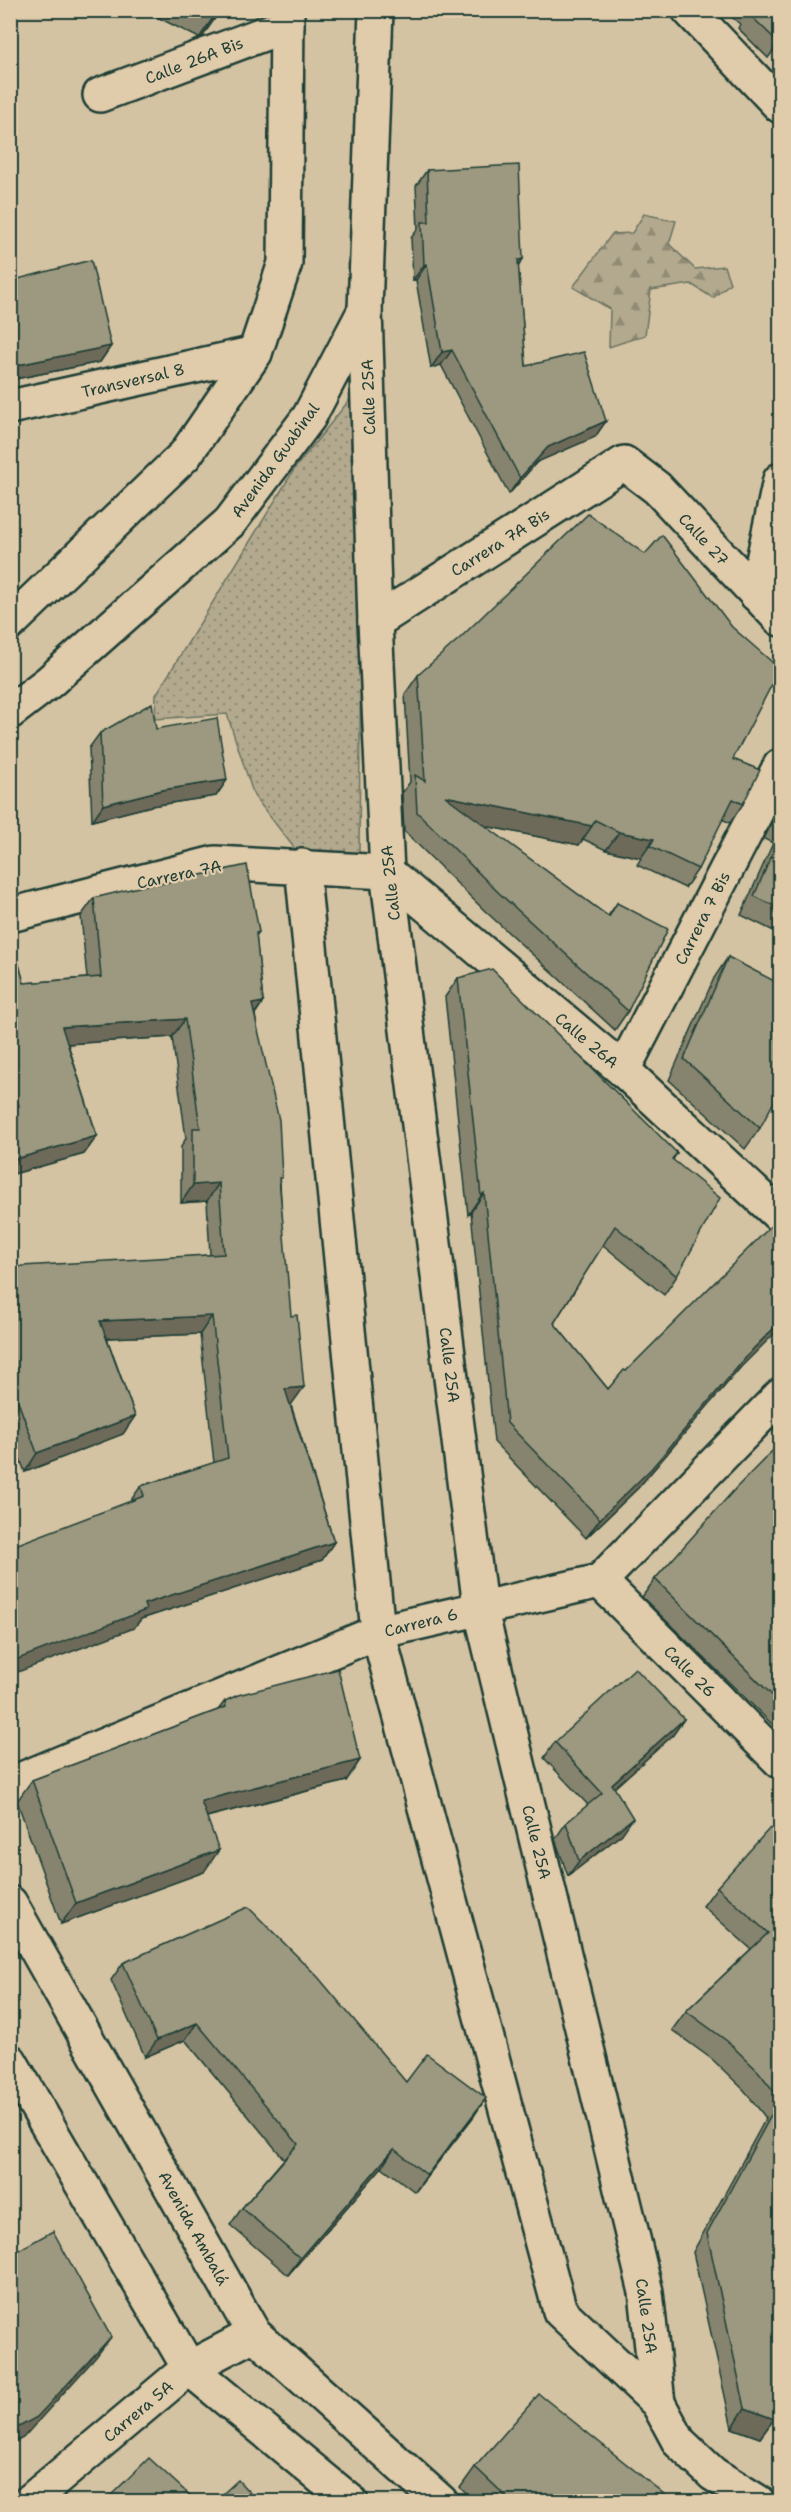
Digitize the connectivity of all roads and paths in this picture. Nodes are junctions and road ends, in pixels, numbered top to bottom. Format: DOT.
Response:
graph roads {
  1 [pos="376,10"];
  2 [pos="689,10"];
  3 [pos="287,18"];
  4 [pos="100,95"];
  5 [pos="780,105"];
  6 [pos="365,310"];
  7 [pos="255,353"];
  8 [pos="10,407"];
  9 [pos="624,463"];
  10 [pos="780,480"];
  11 [pos="756,594"];
  12 [pos="780,619"];
  13 [pos="10,622"];
  14 [pos="375,622"];
  15 [pos="10,711"];
  16 [pos="780,766"];
  17 [pos="302,866"];
  18 [pos="387,872"];
  19 [pos="10,915"];
  20 [pos="623,1070"];
  21 [pos="780,1216"];
  22 [pos="780,1396"];
  23 [pos="600,1581"];
  24 [pos="480,1607"];
  25 [pos="378,1632"];
  26 [pos="780,1761"];
  27 [pos="10,1784"];
  28 [pos="10,1903"];
  29 [pos="10,2061"];
  30 [pos="254,2334"];
  31 [pos="189,2368"];
  32 [pos="658,2403"];
  33 [pos="29,2502"];
  34 [pos="351,2502"];
  35 [pos="441,2502"];
  36 [pos="758,2502"];
  1 -- 6 [label="street, Avenida Guabinal"];
  2 -- 5 [label="street"];
  3 -- 4 [label="street, Calle 26A Bis"];
  3 -- 7 [label="street"];
  6 -- 14 [label="street, Calle 25A"];
  6 -- 15 [label="street, Avenida Guabinal"];
  7 -- 8 [label="street, Transversal 8"];
  7 -- 13 [label="street"];
  9 -- 11 [label="street, Calle 27"];
  9 -- 14 [label="street, Carrera 7A Bis"];
  10 -- 11 [label="street"];
  11 -- 12 [label="street, Calle 27"];
  14 -- 18 [label="street, Calle 25A"];
  16 -- 20 [label="street, Carrera 7 Bis"];
  17 -- 18 [label="street, Carrera 7A"];
  17 -- 19 [label="street, Carrera 7A"];
  17 -- 25 [label="street, Calle 25A"];
  18 -- 20 [label="street, Calle 26A"];
  18 -- 24 [label="street, Calle 25A"];
  20 -- 21 [label="street, Calle 26A"];
  22 -- 23 [label="street"];
  23 -- 24 [label="street, Carrera 6"];
  23 -- 26 [label="street, Calle 26"];
  24 -- 25 [label="street, Carrera 6"];
  24 -- 32 [label="street, Calle 25A"];
  25 -- 27 [label="street, Carrera 6"];
  25 -- 32 [label="street, Calle 25A"];
  28 -- 30 [label="street, Avenida Ambalá"];
  29 -- 31 [label="street"];
  30 -- 31 [label="street, Carrera 5A"];
  30 -- 35 [label="street, Avenida Ambalá"];
  31 -- 33 [label="street, Carrera 5A"];
  31 -- 34 [label="street"];
  32 -- 36 [label="street, Calle 25A"];
}
